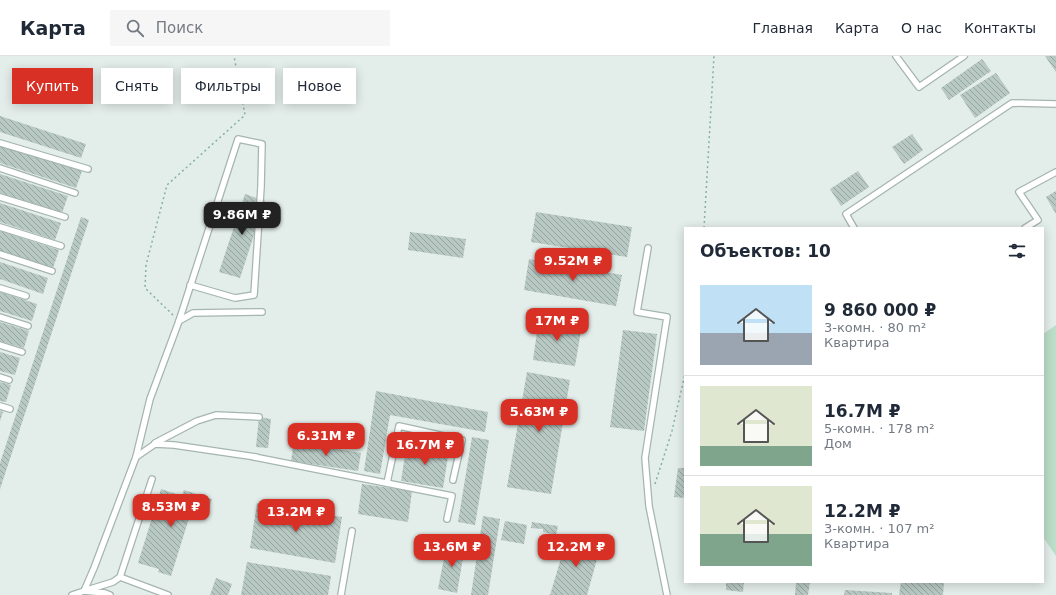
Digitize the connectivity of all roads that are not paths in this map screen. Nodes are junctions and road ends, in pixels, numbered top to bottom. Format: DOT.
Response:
graph roads {
  1 [pos="896,56"];
  2 [pos="964,56"];
  3 [pos="1056,104"];
  4 [pos="0,143"];
  5 [pos="0,168"];
  6 [pos="88,169"];
  7 [pos="1056,172"];
  8 [pos="75,193"];
  9 [pos="0,197"];
  10 [pos="65,217"];
  11 [pos="0,227"];
  12 [pos="853,227"];
  13 [pos="1027,227"];
  14 [pos="61,246"];
  15 [pos="648,248"];
  16 [pos="0,254"];
  17 [pos="52,271"];
  18 [pos="190,285"];
  19 [pos="0,288"];
  20 [pos="26,296"];
  21 [pos="262,312"];
  22 [pos="0,317"];
  23 [pos="179,321"];
  24 [pos="28,326"];
  25 [pos="0,346"];
  26 [pos="22,352"];
  27 [pos="0,377"];
  28 [pos="9,380"];
  29 [pos="0,406"];
  30 [pos="10,409"];
  31 [pos="259,417"];
  32 [pos="155,444"];
  33 [pos="250,456"];
  34 [pos="136,457"];
  35 [pos="256,457"];
  36 [pos="152,479"];
  37 [pos="453,480"];
  38 [pos="387,483"];
  39 [pos="447,519"];
  40 [pos="352,531"];
  41 [pos="120,577"];
  42 [pos="84,590"];
  43 [pos="72,595"];
  44 [pos="110,595"];
  45 [pos="168,595"];
  46 [pos="341,595"];
  47 [pos="667,595"];
  1 -- 2 [label="lane"];
  3 -- 12 [label="lane"];
  4 -- 6 [label="lane"];
  5 -- 8 [label="lane"];
  7 -- 13 [label="lane"];
  9 -- 10 [label="lane"];
  11 -- 14 [label="lane"];
  15 -- 47 [label="lane"];
  16 -- 17 [label="lane"];
  18 -- 18 [label="lane"];
  18 -- 23 [label="lane"];
  19 -- 20 [label="lane"];
  21 -- 23 [label="lane"];
  22 -- 24 [label="lane"];
  23 -- 34 [label="lane"];
  25 -- 26 [label="lane"];
  27 -- 28 [label="lane"];
  29 -- 30 [label="lane"];
  31 -- 32 [label="lane"];
  32 -- 33 [label="lane"];
  32 -- 34 [label="lane"];
  33 -- 35 [label="lane"];
  33 -- 38 [label="lane"];
  34 -- 42 [label="lane"];
  36 -- 41 [label="lane"];
  37 -- 38 [label="lane"];
  38 -- 39 [label="lane"];
  40 -- 46 [label="lane"];
  41 -- 42 [label="lane"];
  41 -- 45 [label="lane"];
  42 -- 43 [label="lane"];
  42 -- 44 [label="lane"];
}
